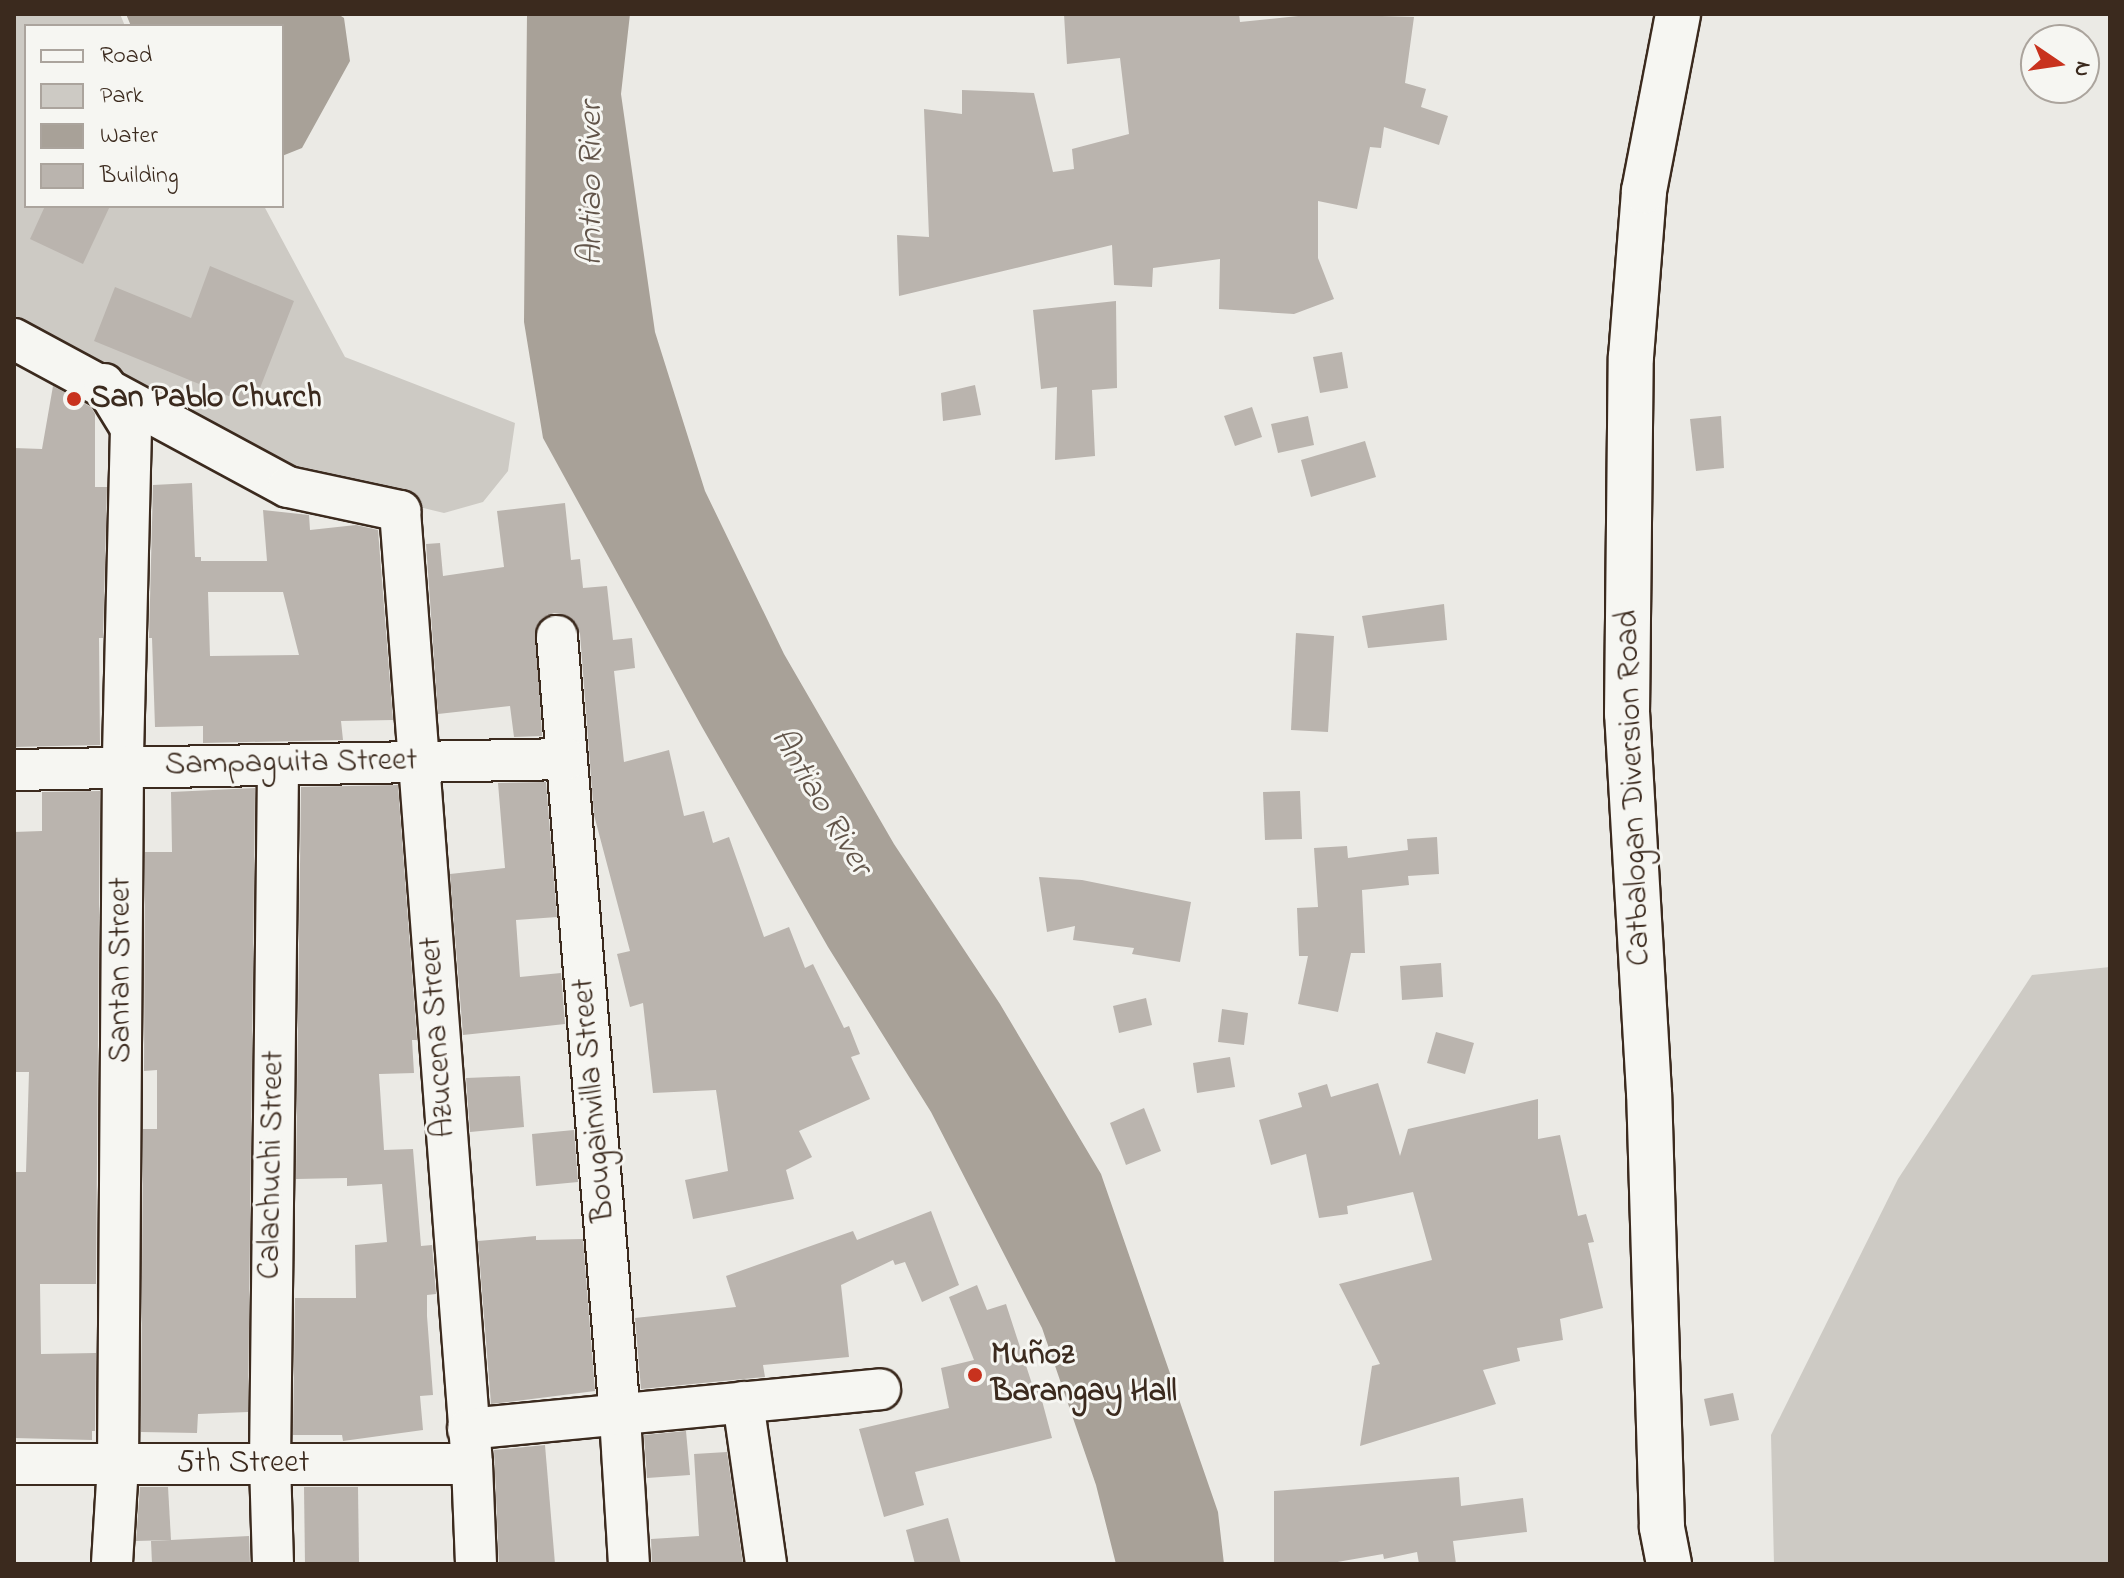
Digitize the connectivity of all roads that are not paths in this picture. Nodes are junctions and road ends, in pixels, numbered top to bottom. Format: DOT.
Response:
graph roads {
  1 [pos="1678,14"];
  2 [pos="14,339"];
  3 [pos="104,384"];
  4 [pos="557,636"];
  5 [pos="567,759"];
  6 [pos="419,762"];
  7 [pos="278,765"];
  8 [pos="123,766"];
  9 [pos="14,770"];
  10 [pos="880,1389"];
  11 [pos="743,1402"];
  12 [pos="620,1417"];
  13 [pos="470,1447"];
  14 [pos="14,1464"];
  15 [pos="270,1464"];
  16 [pos="118,1465"];
  17 [pos="112,1564"];
  18 [pos="273,1564"];
  19 [pos="476,1564"];
  20 [pos="629,1564"];
  21 [pos="766,1564"];
  22 [pos="1669,1564"];
  1 -- 22 [label="highway, Catbalogan Diversion Road"];
  2 -- 3 [label="street"];
  3 -- 6 [label="street, Azucena Street"];
  3 -- 8 [label="street, Santan Street"];
  4 -- 5 [label="street, Bougainvilla Street"];
  5 -- 6 [label="street, Sampaguita Street"];
  5 -- 12 [label="street, Bougainvilla Street"];
  6 -- 7 [label="street, Sampaguita Street"];
  6 -- 13 [label="street, Azucena Street"];
  7 -- 8 [label="street, Sampaguita Street"];
  7 -- 15 [label="street, Calachuchi Street"];
  8 -- 9 [label="street, Sampaguita Street"];
  8 -- 16 [label="street, Santan Street"];
  10 -- 11 [label="street, 5th Street"];
  11 -- 12 [label="street, 5th Street"];
  11 -- 21 [label="street"];
  12 -- 13 [label="street, 5th Street"];
  12 -- 20 [label="street, Bougainvilla Street"];
  13 -- 15 [label="street, 5th Street"];
  13 -- 19 [label="street, Azucena Street"];
  14 -- 16 [label="street, 5th Street"];
  15 -- 16 [label="street, 5th Street"];
  15 -- 18 [label="street, Calachuchi Street"];
  16 -- 17 [label="street, Santan Street"];
}
